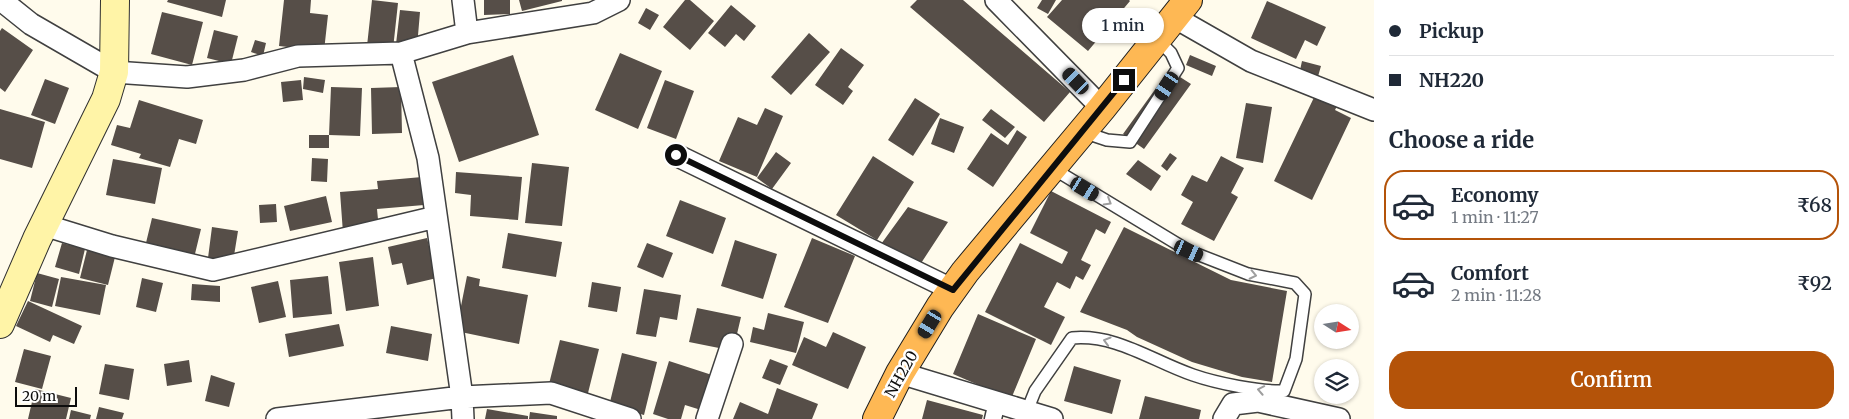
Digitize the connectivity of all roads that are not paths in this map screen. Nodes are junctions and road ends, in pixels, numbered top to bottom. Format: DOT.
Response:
graph roads {
  1 [pos="1,0"];
  2 [pos="115,0"];
  3 [pos="463,0"];
  4 [pos="620,0"];
  5 [pos="996,0"];
  6 [pos="1181,8"];
  7 [pos="467,33"];
  8 [pos="1157,39"];
  9 [pos="402,53"];
  10 [pos="114,72"];
  11 [pos="1102,108"];
  12 [pos="1374,110"];
  13 [pos="1082,131"];
  14 [pos="676,155"];
  15 [pos="1052,168"];
  16 [pos="436,217"];
  17 [pos="44,225"];
  18 [pos="953,290"];
  19 [pos="2,315"];
  20 [pos="732,344"];
  21 [pos="900,373"];
  22 [pos="462,397"];
  23 [pos="995,411"];
  24 [pos="1027,411"];
  25 [pos="277,419"];
  26 [pos="463,419"];
  27 [pos="630,419"];
  28 [pos="707,419"];
  29 [pos="877,419"];
  30 [pos="1052,419"];
  31 [pos="1224,419"];
  32 [pos="1339,419"];
  1 -- 10 [label="street"];
  2 -- 10 [label="main road"];
  3 -- 7 [label="street"];
  4 -- 7 [label="street"];
  5 -- 11 [label="street"];
  6 -- 8 [label="highway, NH220"];
  6 -- 12 [label="street"];
  7 -- 9 [label="street"];
  8 -- 11 [label="highway, NH220"];
  8 -- 13 [label="lane"];
  9 -- 10 [label="street"];
  9 -- 16 [label="street"];
  10 -- 17 [label="main road"];
  11 -- 13 [label="highway, NH220"];
  13 -- 15 [label="highway, NH220"];
  14 -- 18 [label="street"];
  15 -- 18 [label="highway, NH220"];
  15 -- 24 [label="lane, one-way"];
  16 -- 17 [label="street"];
  16 -- 22 [label="street"];
  17 -- 19 [label="main road"];
  18 -- 21 [label="highway, NH220"];
  20 -- 28 [label="street"];
  21 -- 23 [label="street"];
  21 -- 29 [label="highway, NH220"];
  22 -- 25 [label="street"];
  22 -- 26 [label="street"];
  22 -- 27 [label="street"];
  23 -- 24 [label="street"];
  24 -- 30 [label="street"];
  31 -- 32 [label="street"];
}
